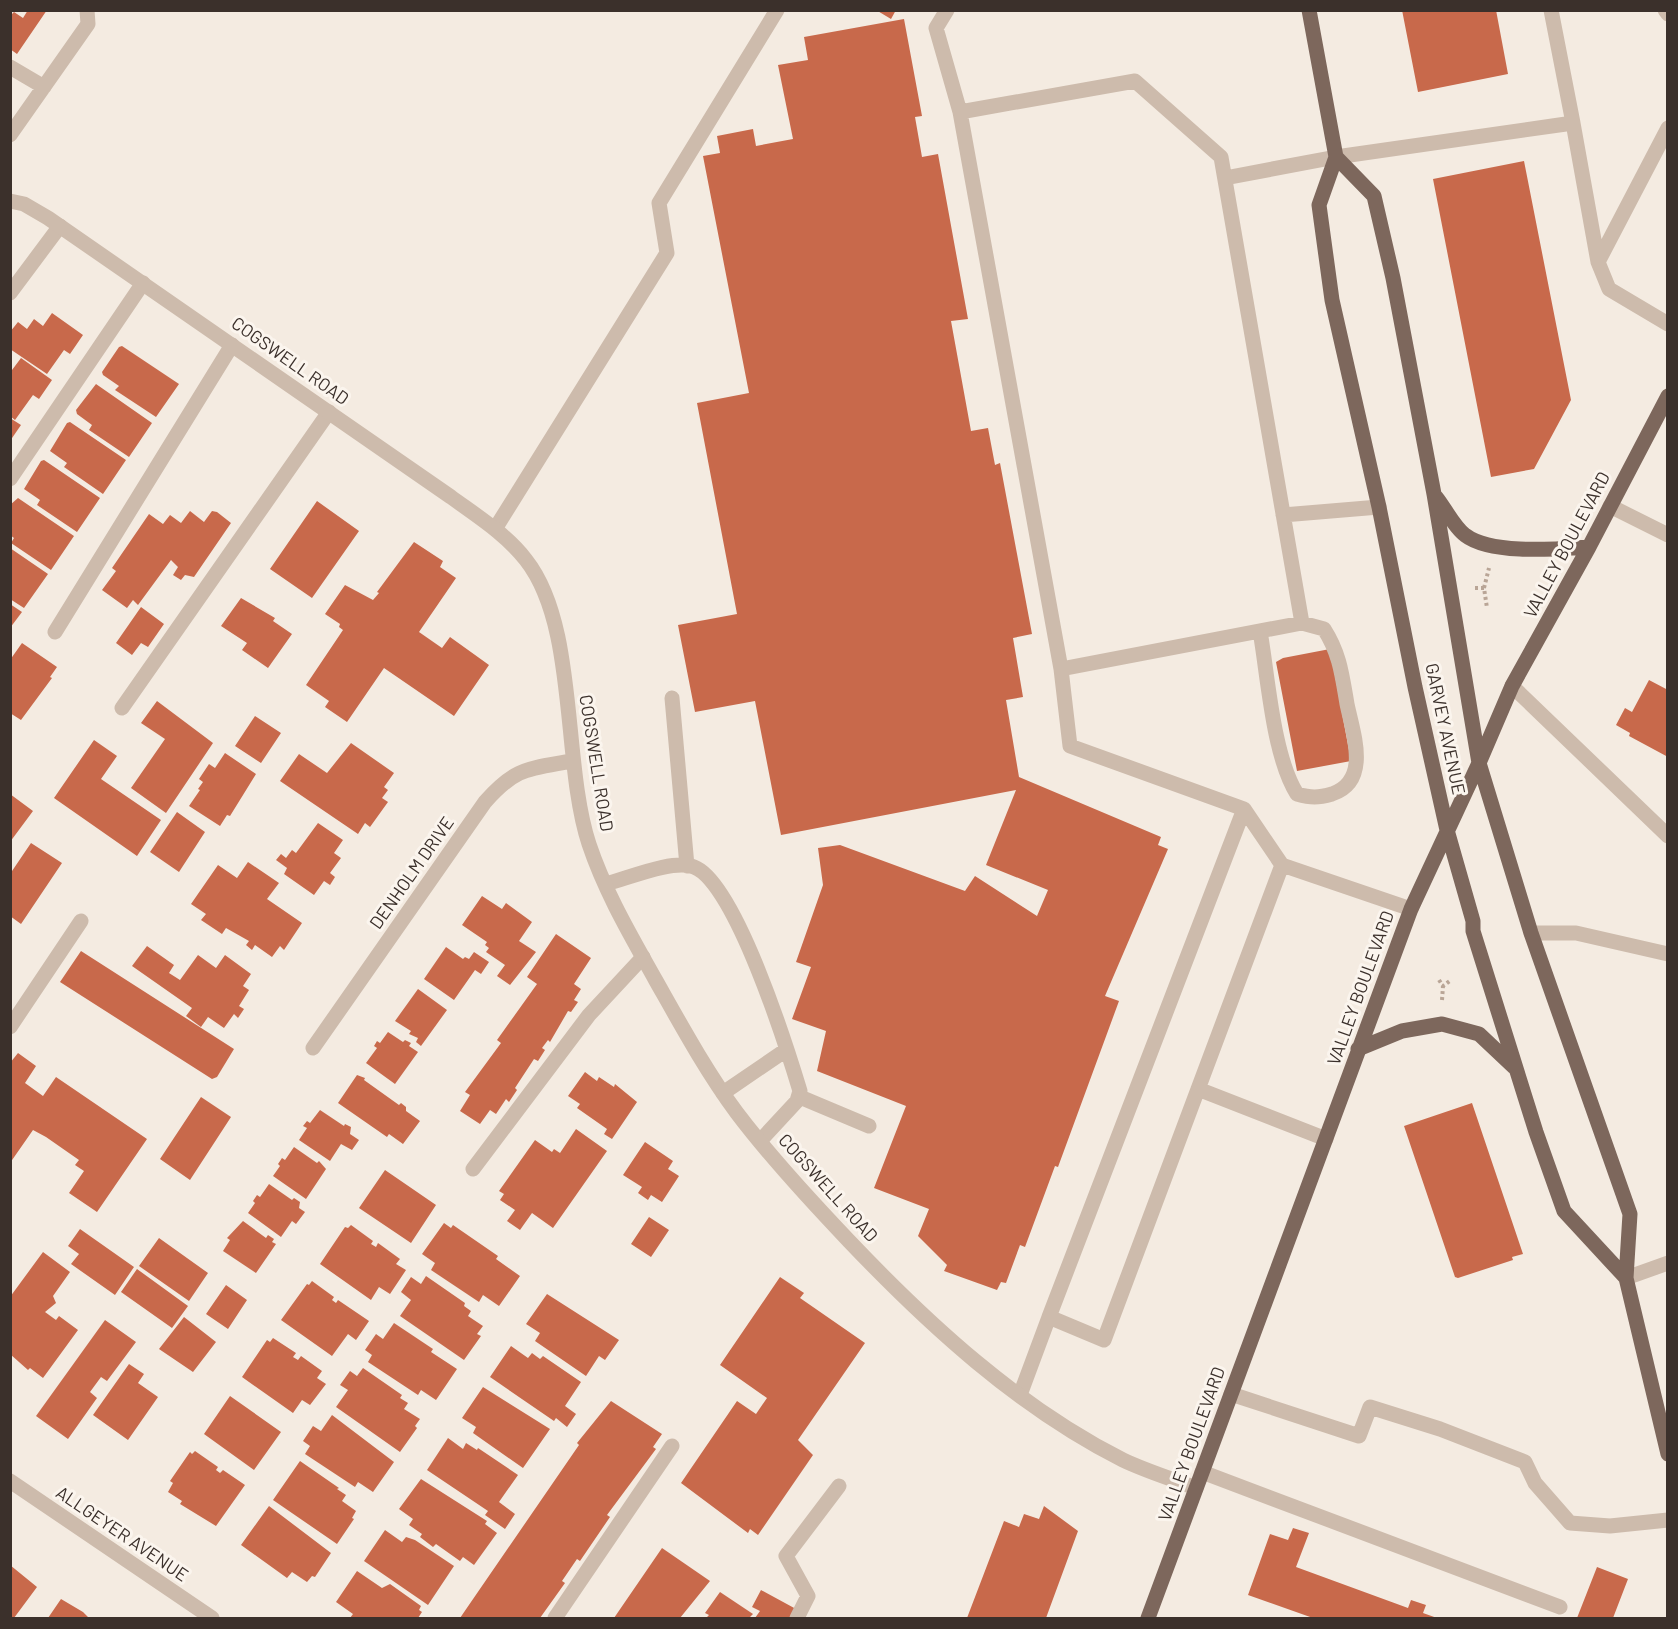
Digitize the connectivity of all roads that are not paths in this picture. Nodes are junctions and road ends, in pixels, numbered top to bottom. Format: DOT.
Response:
graph roads {
  1 [pos="87,10"];
  2 [pos="777,10"];
  3 [pos="947,10"];
  4 [pos="1309,10"];
  5 [pos="1551,10"];
  6 [pos="10,67"];
  7 [pos="44,87"];
  8 [pos="960,112"];
  9 [pos="1573,123"];
  10 [pos="1668,128"];
  11 [pos="10,135"];
  12 [pos="1336,157"];
  13 [pos="1225,178"];
  14 [pos="10,201"];
  15 [pos="60,225"];
  16 [pos="1598,262"];
  17 [pos="143,283"];
  18 [pos="10,293"];
  19 [pos="1668,324"];
  20 [pos="232,345"];
  21 [pos="1668,396"];
  22 [pos="329,412"];
  23 [pos="10,479"];
  24 [pos="1434,494"];
  25 [pos="1610,506"];
  26 [pos="1379,507"];
  27 [pos="1283,515"];
  28 [pos="495,529"];
  29 [pos="1668,535"];
  30 [pos="1589,547"];
  31 [pos="1302,623"];
  32 [pos="55,632"];
  33 [pos="1260,632"];
  34 [pos="1061,669"];
  35 [pos="1512,686"];
  36 [pos="672,698"];
  37 [pos="122,708"];
  38 [pos="572,761"];
  39 [pos="1479,763"];
  40 [pos="1244,809"];
  41 [pos="1447,830"];
  42 [pos="1668,836"];
  43 [pos="1282,865"];
  44 [pos="687,866"];
  45 [pos="606,884"];
  46 [pos="1411,909"];
  47 [pos="81,921"];
  48 [pos="1531,933"];
  49 [pos="1668,954"];
  50 [pos="643,957"];
  51 [pos="10,1027"];
  52 [pos="313,1048"];
  53 [pos="1358,1049"];
  54 [pos="786,1050"];
  55 [pos="1516,1069"];
  56 [pos="1198,1089"];
  57 [pos="723,1093"];
  58 [pos="800,1097"];
  59 [pos="869,1126"];
  60 [pos="1326,1139"];
  61 [pos="760,1141"];
  62 [pos="473,1169"];
  63 [pos="1668,1263"];
  64 [pos="1626,1278"];
  65 [pos="1049,1317"];
  66 [pos="1231,1394"];
  67 [pos="1020,1395"];
  68 [pos="1666,1445"];
  69 [pos="672,1446"];
  70 [pos="1202,1472"];
  71 [pos="10,1481"];
  72 [pos="839,1486"];
  73 [pos="1196,1488"];
  74 [pos="1668,1520"];
  75 [pos="1560,1607"];
  76 [pos="212,1618"];
  77 [pos="555,1618"];
  78 [pos="797,1618"];
  79 [pos="1148,1618"];
  1 -- 7 [label="street"];
  2 -- 28 [label="street"];
  3 -- 8 [label="street"];
  4 -- 12 [label="main road, GARVEY AVENUE"];
  5 -- 9 [label="street"];
  6 -- 7 [label="street"];
  7 -- 11 [label="street"];
  8 -- 13 [label="street"];
  8 -- 34 [label="street"];
  9 -- 12 [label="street"];
  9 -- 16 [label="street"];
  10 -- 16 [label="street"];
  12 -- 13 [label="street"];
  12 -- 24 [label="main road, GARVEY AVENUE"];
  12 -- 26 [label="main road, GARVEY AVENUE"];
  13 -- 27 [label="street"];
  14 -- 15 [label="street, COGSWELL ROAD"];
  15 -- 17 [label="street, COGSWELL ROAD"];
  15 -- 18 [label="street"];
  16 -- 19 [label="street"];
  17 -- 20 [label="street, COGSWELL ROAD"];
  17 -- 23 [label="street"];
  20 -- 22 [label="street, COGSWELL ROAD"];
  20 -- 32 [label="street"];
  21 -- 25 [label="main road, VALLEY BOULEVARD"];
  22 -- 28 [label="street, COGSWELL ROAD"];
  22 -- 37 [label="street"];
  24 -- 30 [label="main road"];
  24 -- 39 [label="main road, GARVEY AVENUE"];
  25 -- 29 [label="street"];
  25 -- 30 [label="main road, VALLEY BOULEVARD"];
  26 -- 27 [label="street"];
  26 -- 41 [label="main road, GARVEY AVENUE"];
  27 -- 31 [label="street"];
  28 -- 38 [label="street, COGSWELL ROAD"];
  30 -- 35 [label="main road, VALLEY BOULEVARD"];
  31 -- 33 [label="street"];
  31 -- 33 [label="street"];
  33 -- 34 [label="street"];
  34 -- 40 [label="street"];
  35 -- 39 [label="main road, VALLEY BOULEVARD"];
  35 -- 42 [label="street"];
  36 -- 44 [label="street"];
  38 -- 45 [label="street, COGSWELL ROAD"];
  38 -- 52 [label="street, DENHOLM DRIVE"];
  39 -- 41 [label="main road, VALLEY BOULEVARD"];
  39 -- 48 [label="main road, GARVEY AVENUE"];
  40 -- 43 [label="street"];
  40 -- 65 [label="street"];
  41 -- 46 [label="main road, VALLEY BOULEVARD"];
  41 -- 55 [label="main road, GARVEY AVENUE"];
  43 -- 46 [label="street"];
  43 -- 56 [label="street"];
  44 -- 45 [label="street"];
  44 -- 54 [label="street"];
  45 -- 50 [label="street, COGSWELL ROAD"];
  46 -- 53 [label="main road, VALLEY BOULEVARD"];
  47 -- 51 [label="street"];
  48 -- 49 [label="street"];
  48 -- 64 [label="main road, GARVEY AVENUE"];
  50 -- 57 [label="street, COGSWELL ROAD"];
  50 -- 62 [label="street"];
  53 -- 55 [label="main road"];
  53 -- 60 [label="main road, VALLEY BOULEVARD"];
  54 -- 57 [label="street"];
  54 -- 58 [label="street"];
  55 -- 64 [label="main road, GARVEY AVENUE"];
  56 -- 60 [label="street"];
  56 -- 65 [label="street"];
  57 -- 61 [label="street, COGSWELL ROAD"];
  58 -- 59 [label="street"];
  58 -- 61 [label="street"];
  60 -- 66 [label="main road, VALLEY BOULEVARD"];
  61 -- 67 [label="street, COGSWELL ROAD"];
  63 -- 64 [label="street"];
  64 -- 68 [label="main road, GARVEY AVENUE"];
  65 -- 67 [label="street"];
  66 -- 70 [label="main road, VALLEY BOULEVARD"];
  66 -- 74 [label="street"];
  67 -- 73 [label="street, COGSWELL ROAD"];
  69 -- 77 [label="street"];
  70 -- 73 [label="main road, VALLEY BOULEVARD"];
  70 -- 75 [label="street"];
  71 -- 76 [label="street, ALLGEYER AVENUE"];
  72 -- 78 [label="street"];
  73 -- 79 [label="main road, VALLEY BOULEVARD"];
}
